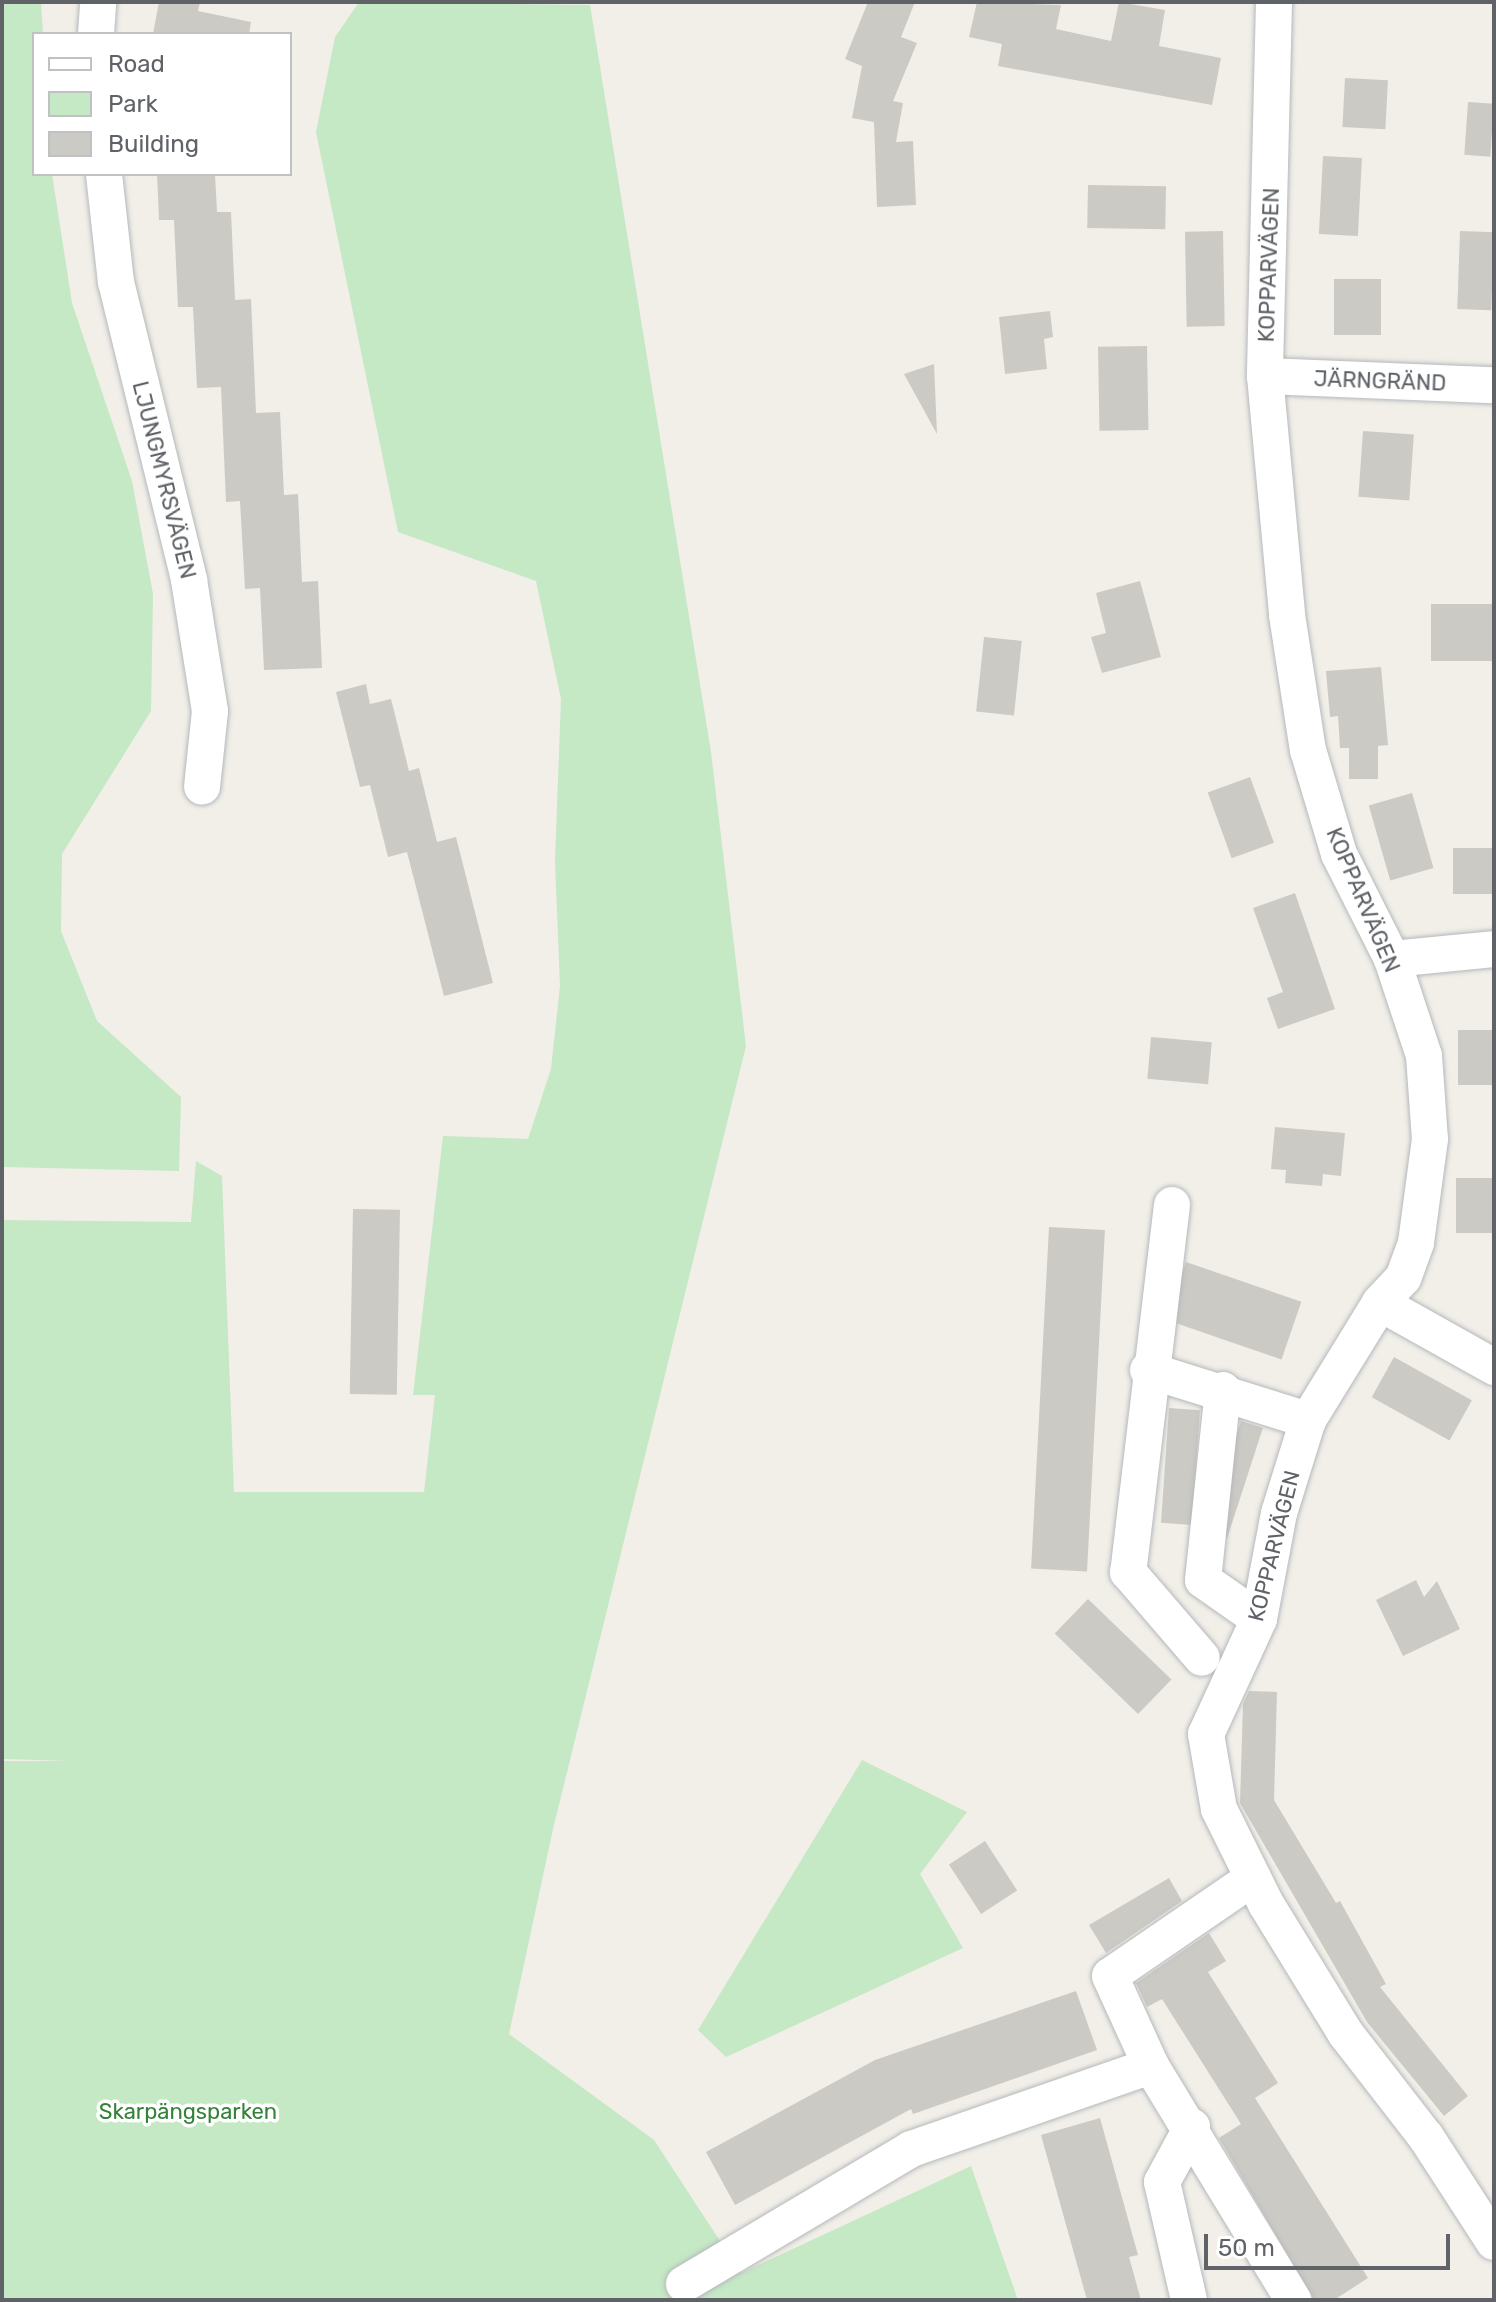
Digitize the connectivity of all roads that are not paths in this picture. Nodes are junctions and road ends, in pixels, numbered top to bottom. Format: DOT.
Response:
graph roads {
  1 [pos="98,2"];
  2 [pos="1274,2"];
  3 [pos="96,32"];
  4 [pos="104,176"];
  5 [pos="1265,376"];
  6 [pos="1494,385"];
  7 [pos="202,787"];
  8 [pos="1494,949"];
  9 [pos="1392,959"];
  10 [pos="1172,1205"];
  11 [pos="1380,1303"];
  12 [pos="1494,1367"];
  13 [pos="1148,1370"];
  14 [pos="1223,1390"];
  15 [pos="1308,1420"];
  16 [pos="1203,1580"];
  17 [pos="1259,1619"];
  18 [pos="1253,1878"];
  19 [pos="1151,2066"];
  20 [pos="1192,2127"];
  21 [pos="1494,2242"];
  22 [pos="684,2284"];
  23 [pos="1189,2300"];
  24 [pos="1293,2300"];
  1 -- 3 [label="street"];
  2 -- 5 [label="street, KOPPARVÄGEN"];
  4 -- 7 [label="street, LJUNGMYRSVÄGEN"];
  5 -- 6 [label="street, JÄRNGRÄND"];
  5 -- 9 [label="street, KOPPARVÄGEN"];
  8 -- 9 [label="street"];
  9 -- 11 [label="street, KOPPARVÄGEN"];
  10 -- 13 [label="street"];
  11 -- 12 [label="street"];
  11 -- 15 [label="street, KOPPARVÄGEN"];
  13 -- 14 [label="street"];
  13 -- 16 [label="street"];
  14 -- 15 [label="street"];
  14 -- 16 [label="street"];
  15 -- 17 [label="street, KOPPARVÄGEN"];
  16 -- 17 [label="street"];
  17 -- 18 [label="street, KOPPARVÄGEN"];
  18 -- 19 [label="street"];
  18 -- 21 [label="street, KOPPARVÄGEN"];
  19 -- 20 [label="street"];
  19 -- 22 [label="street"];
  20 -- 23 [label="street"];
  20 -- 24 [label="street"];
}
